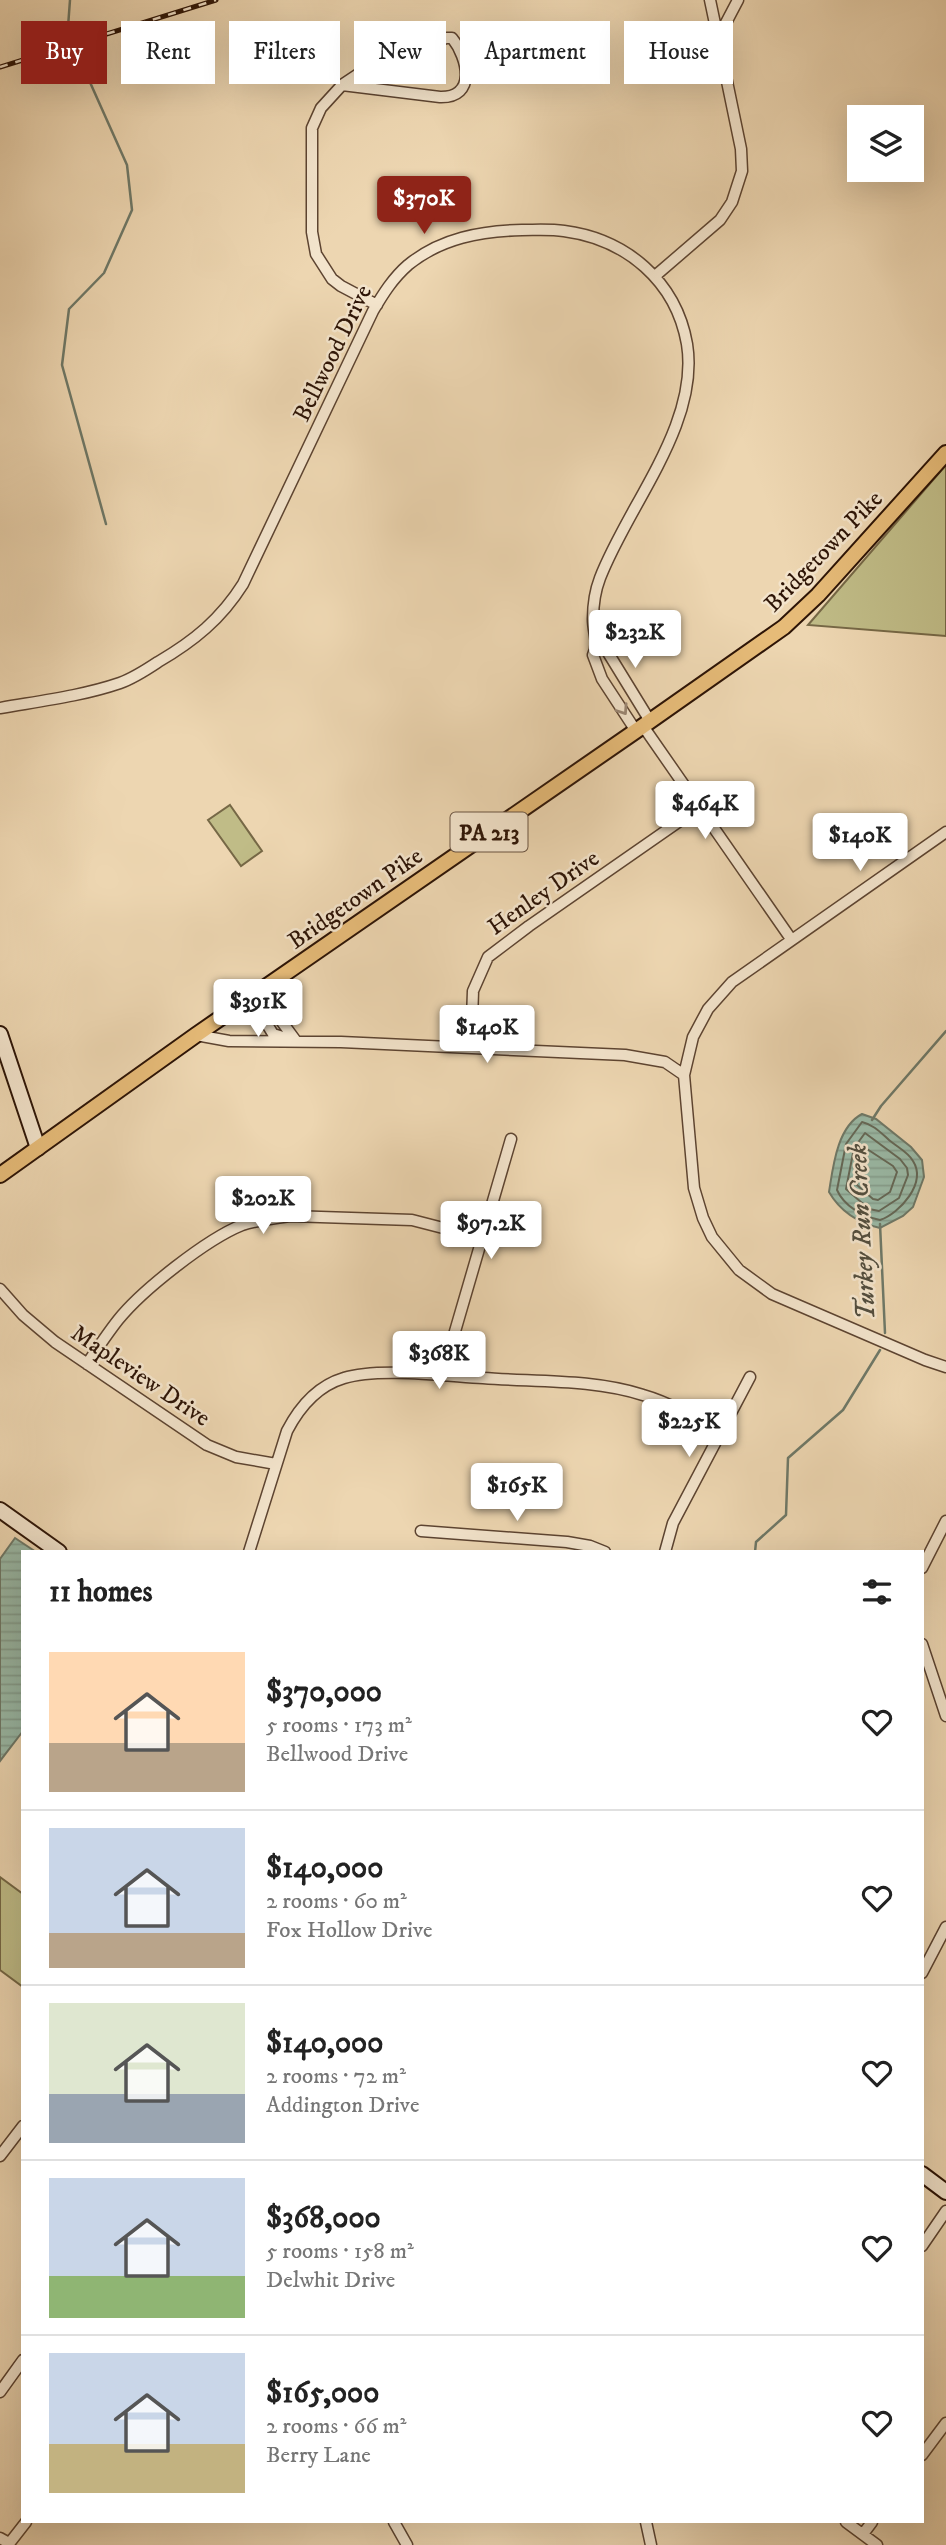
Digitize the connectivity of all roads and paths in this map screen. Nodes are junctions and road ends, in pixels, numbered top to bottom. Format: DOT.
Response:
graph roads {
  1 [pos="710,0"];
  2 [pos="738,0"];
  3 [pos="714,21"];
  4 [pos="727,21"];
  5 [pos="728,84"];
  6 [pos="342,85"];
  7 [pos="655,276"];
  8 [pos="377,304"];
  9 [pos="946,453"];
  10 [pos="597,646"];
  11 [pos="0,708"];
  12 [pos="643,726"];
  13 [pos="700,807"];
  14 [pos="946,832"];
  15 [pos="791,939"];
  16 [pos="255,995"];
  17 [pos="0,1034"];
  18 [pos="196,1035"];
  19 [pos="297,1042"];
  20 [pos="471,1048"];
  21 [pos="684,1075"];
  22 [pos="511,1139"];
  23 [pos="38,1148"];
  24 [pos="0,1175"];
  25 [pos="482,1237"];
  26 [pos="0,1289"];
  27 [pos="87,1364"];
  28 [pos="946,1367"];
  29 [pos="442,1376"];
  30 [pos="750,1377"];
  31 [pos="720,1433"];
  32 [pos="276,1464"];
  33 [pos="0,1510"];
  34 [pos="946,1521"];
  35 [pos="421,1531"];
  36 [pos="934,1544"];
  37 [pos="946,1545"];
  38 [pos="56,1550"];
  39 [pos="250,1550"];
  40 [pos="600,1550"];
  41 [pos="666,1550"];
  42 [pos="924,1564"];
  43 [pos="924,1650"];
  44 [pos="946,1716"];
  45 [pos="946,1927"];
  46 [pos="924,1969"];
  47 [pos="21,2129"];
  48 [pos="0,2156"];
  49 [pos="924,2176"];
  50 [pos="946,2192"];
  51 [pos="946,2211"];
  52 [pos="924,2243"];
  53 [pos="21,2363"];
  54 [pos="0,2392"];
  55 [pos="946,2423"];
  56 [pos="924,2452"];
  57 [pos="25,2523"];
  58 [pos="395,2523"];
  59 [pos="646,2523"];
  60 [pos="847,2523"];
  61 [pos="871,2523"];
  62 [pos="863,2535"];
  63 [pos="6,2542"];
  64 [pos="407,2545"];
  65 [pos="651,2545"];
  66 [pos="877,2545"];
  1 -- 3 [label="street"];
  2 -- 4 [label="street"];
  5 -- 7 [label="street"];
  6 -- 6 [label="street"];
  6 -- 8 [label="street"];
  7 -- 8 [label="street, Bellwood Drive"];
  7 -- 10 [label="street, Bellwood Drive"];
  8 -- 11 [label="street, Bellwood Drive"];
  9 -- 12 [label="main road, Bridgetown Pike / PA 213"];
  10 -- 12 [label="street"];
  10 -- 12 [label="street, Bellwood Drive, one-way"];
  12 -- 13 [label="street"];
  12 -- 16 [label="main road, Bridgetown Pike / PA 213"];
  13 -- 15 [label="street"];
  13 -- 20 [label="street, Henley Drive"];
  14 -- 15 [label="street"];
  15 -- 21 [label="street"];
  16 -- 18 [label="main road, Bridgetown Pike / PA 213"];
  16 -- 19 [label="street"];
  17 -- 23 [label="main road"];
  18 -- 19 [label="street"];
  18 -- 23 [label="main road, Bridgetown Pike / PA 213"];
  19 -- 20 [label="street"];
  20 -- 21 [label="street"];
  21 -- 28 [label="street"];
  22 -- 25 [label="street"];
  23 -- 24 [label="main road, Bridgetown Pike / PA 213"];
  25 -- 27 [label="street"];
  25 -- 29 [label="street"];
  26 -- 27 [label="street, Mapleview Drive"];
  27 -- 32 [label="street, Mapleview Drive"];
  29 -- 31 [label="street"];
  29 -- 32 [label="street"];
  30 -- 31 [label="street"];
  31 -- 41 [label="street"];
  32 -- 39 [label="street"];
  33 -- 38 [label="main road"];
  34 -- 36 [label="street"];
  35 -- 40 [label="street"];
  36 -- 37 [label="street"];
  36 -- 42 [label="street"];
  43 -- 44 [label="street"];
  45 -- 46 [label="street"];
  47 -- 48 [label="street"];
  49 -- 50 [label="main road"];
  51 -- 52 [label="street"];
  53 -- 54 [label="street"];
  55 -- 56 [label="street"];
  57 -- 63 [label="street"];
  58 -- 64 [label="street"];
  59 -- 65 [label="street"];
  60 -- 62 [label="street"];
  61 -- 62 [label="street"];
  62 -- 66 [label="street"];
}
